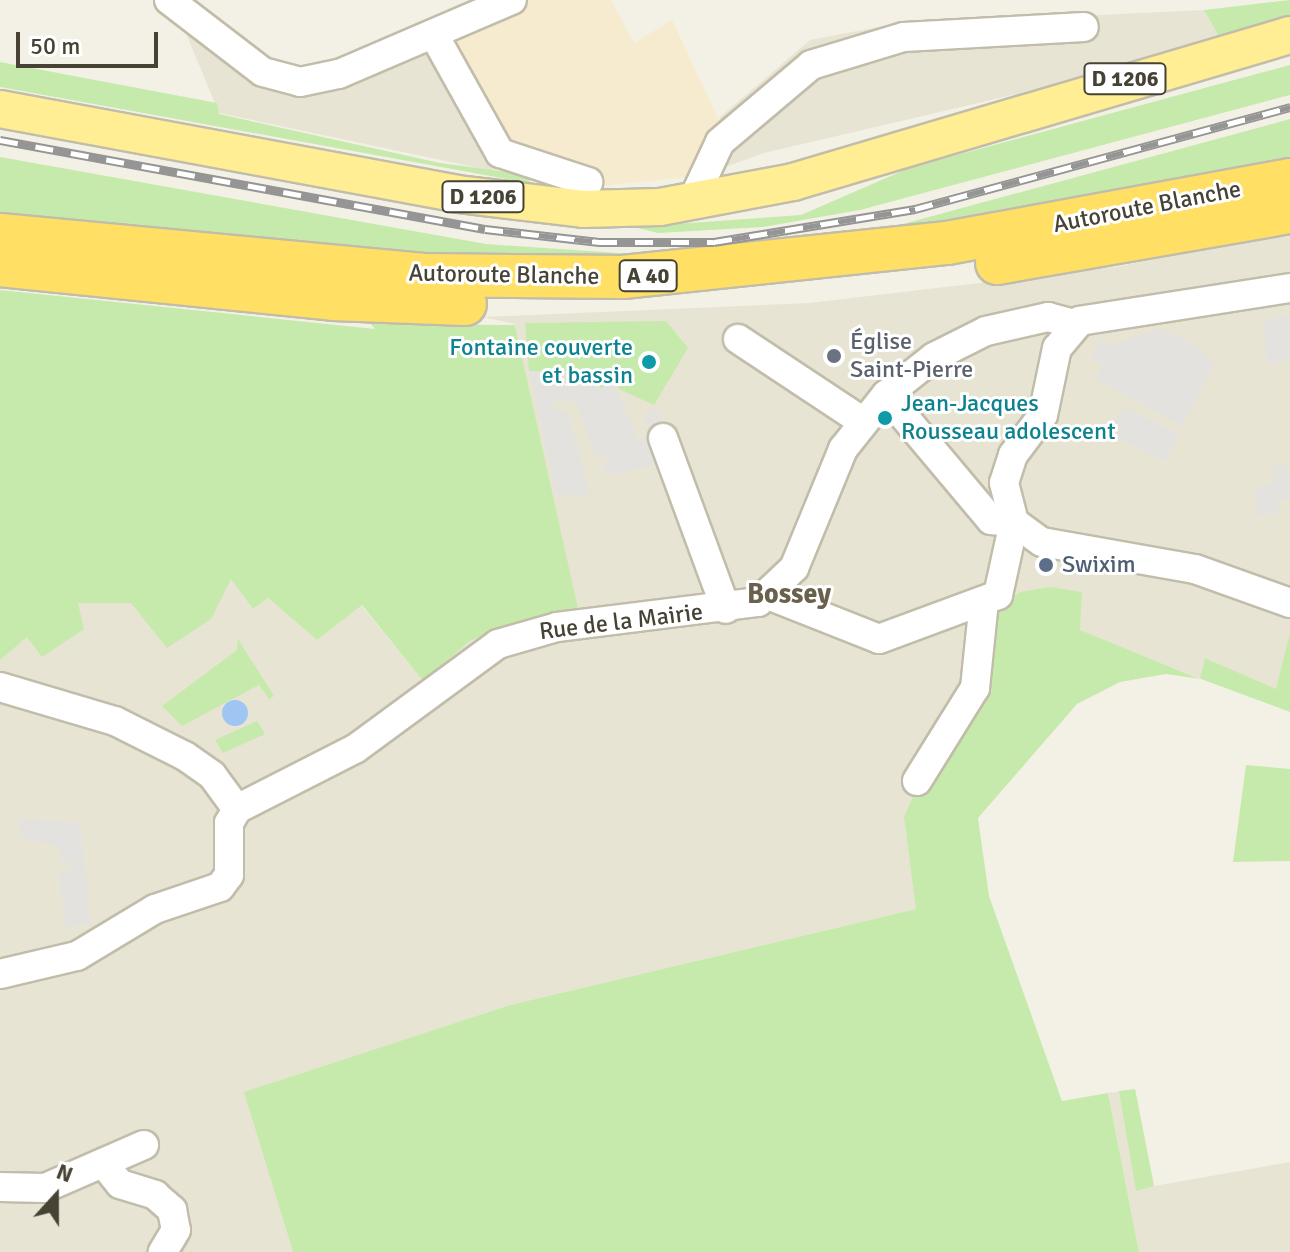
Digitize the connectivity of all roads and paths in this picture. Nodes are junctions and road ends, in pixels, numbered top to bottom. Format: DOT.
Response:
graph roads {
  1 [pos="169,0"];
  2 [pos="512,0"];
  3 [pos="1084,27"];
  4 [pos="434,35"];
  5 [pos="1290,35"];
  6 [pos="1290,58"];
  7 [pos="0,109"];
  8 [pos="964,135"];
  9 [pos="1290,180"];
  10 [pos="588,182"];
  11 [pos="691,204"];
  12 [pos="1290,212"];
  13 [pos="0,235"];
  14 [pos="0,265"];
  15 [pos="1290,288"];
  16 [pos="1066,335"];
  17 [pos="738,339"];
  18 [pos="886,395"];
  19 [pos="862,421"];
  20 [pos="663,438"];
  21 [pos="1014,522"];
  22 [pos="768,595"];
  23 [pos="984,601"];
  24 [pos="1290,603"];
  25 [pos="726,609"];
  26 [pos="0,687"];
  27 [pos="917,781"];
  28 [pos="237,809"];
  29 [pos="0,974"];
  30 [pos="144,1145"];
  31 [pos="103,1163"];
  32 [pos="0,1187"];
  33 [pos="163,1252"];
  1 -- 4 [label="street"];
  2 -- 4 [label="street"];
  3 -- 11 [label="street"];
  4 -- 10 [label="street"];
  5 -- 8 [label="main road, D 1206"];
  6 -- 8 [label="main road, D 1206"];
  7 -- 11 [label="main road, D 1206"];
  8 -- 11 [label="main road, D 1206"];
  9 -- 13 [label="highway, Autoroute Blanche / A 40"];
  12 -- 14 [label="highway, Autoroute Blanche / A 40"];
  15 -- 16 [label="street"];
  16 -- 18 [label="street, Rue de la Mairie"];
  16 -- 21 [label="street"];
  17 -- 19 [label="street"];
  18 -- 19 [label="street, Rue de la Mairie"];
  18 -- 21 [label="street"];
  19 -- 22 [label="street, Rue de la Mairie"];
  20 -- 25 [label="street"];
  21 -- 23 [label="street"];
  21 -- 24 [label="street"];
  22 -- 23 [label="street"];
  22 -- 25 [label="street, Rue de la Mairie"];
  23 -- 27 [label="street"];
  25 -- 28 [label="street, Rue de la Mairie"];
  26 -- 28 [label="street"];
  28 -- 29 [label="street"];
  30 -- 31 [label="street"];
  31 -- 32 [label="street"];
  31 -- 33 [label="street"];
}
